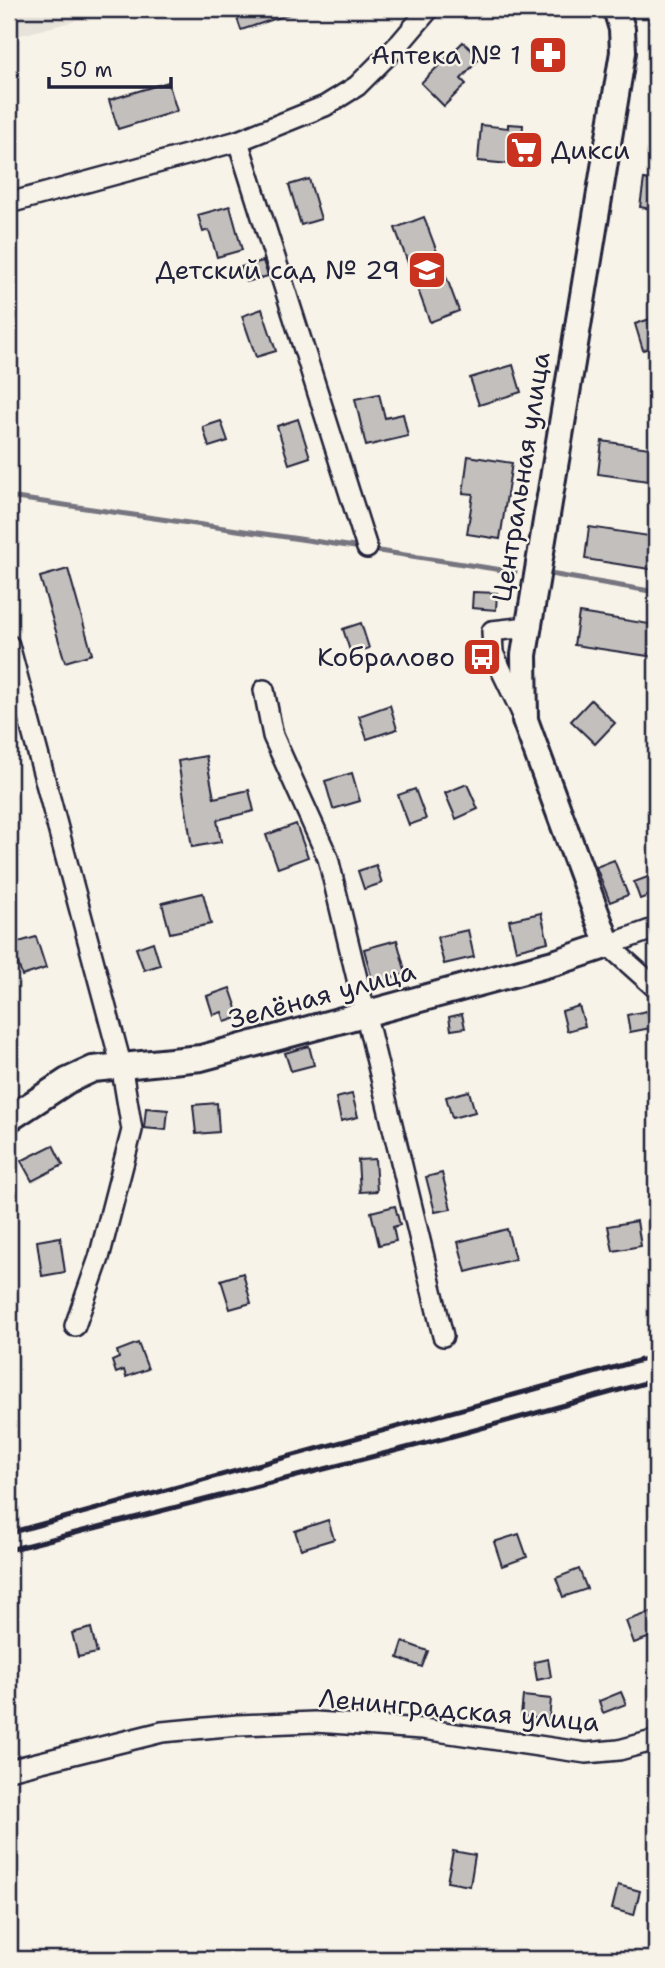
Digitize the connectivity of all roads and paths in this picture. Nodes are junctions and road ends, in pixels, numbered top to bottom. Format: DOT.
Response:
graph roads {
  1 [pos="429,9"];
  2 [pos="616,9"];
  3 [pos="239,141"];
  4 [pos="9,203"];
  5 [pos="367,548"];
  6 [pos="527,627"];
  7 [pos="9,645"];
  8 [pos="264,690"];
  9 [pos="525,719"];
  10 [pos="656,928"];
  11 [pos="608,945"];
  12 [pos="656,988"];
  13 [pos="366,1014"];
  14 [pos="121,1064"];
  15 [pos="9,1119"];
  16 [pos="75,1326"];
  17 [pos="443,1336"];
  18 [pos="656,1740"];
  19 [pos="9,1770"];
  1 -- 3 [label="street"];
  2 -- 6 [label="street, Центральная улица"];
  3 -- 4 [label="street"];
  3 -- 5 [label="street"];
  6 -- 9 [label="street, Центральная улица"];
  6 -- 9 [label="street"];
  7 -- 14 [label="street"];
  8 -- 13 [label="street"];
  9 -- 11 [label="street, Центральная улица"];
  10 -- 11 [label="street, Зелёная улица"];
  11 -- 12 [label="street"];
  11 -- 13 [label="street, Зелёная улица"];
  13 -- 14 [label="street, Зелёная улица"];
  13 -- 17 [label="street"];
  14 -- 15 [label="street, Зелёная улица"];
  14 -- 16 [label="street"];
  18 -- 19 [label="street, Ленинградская улица"];
}
